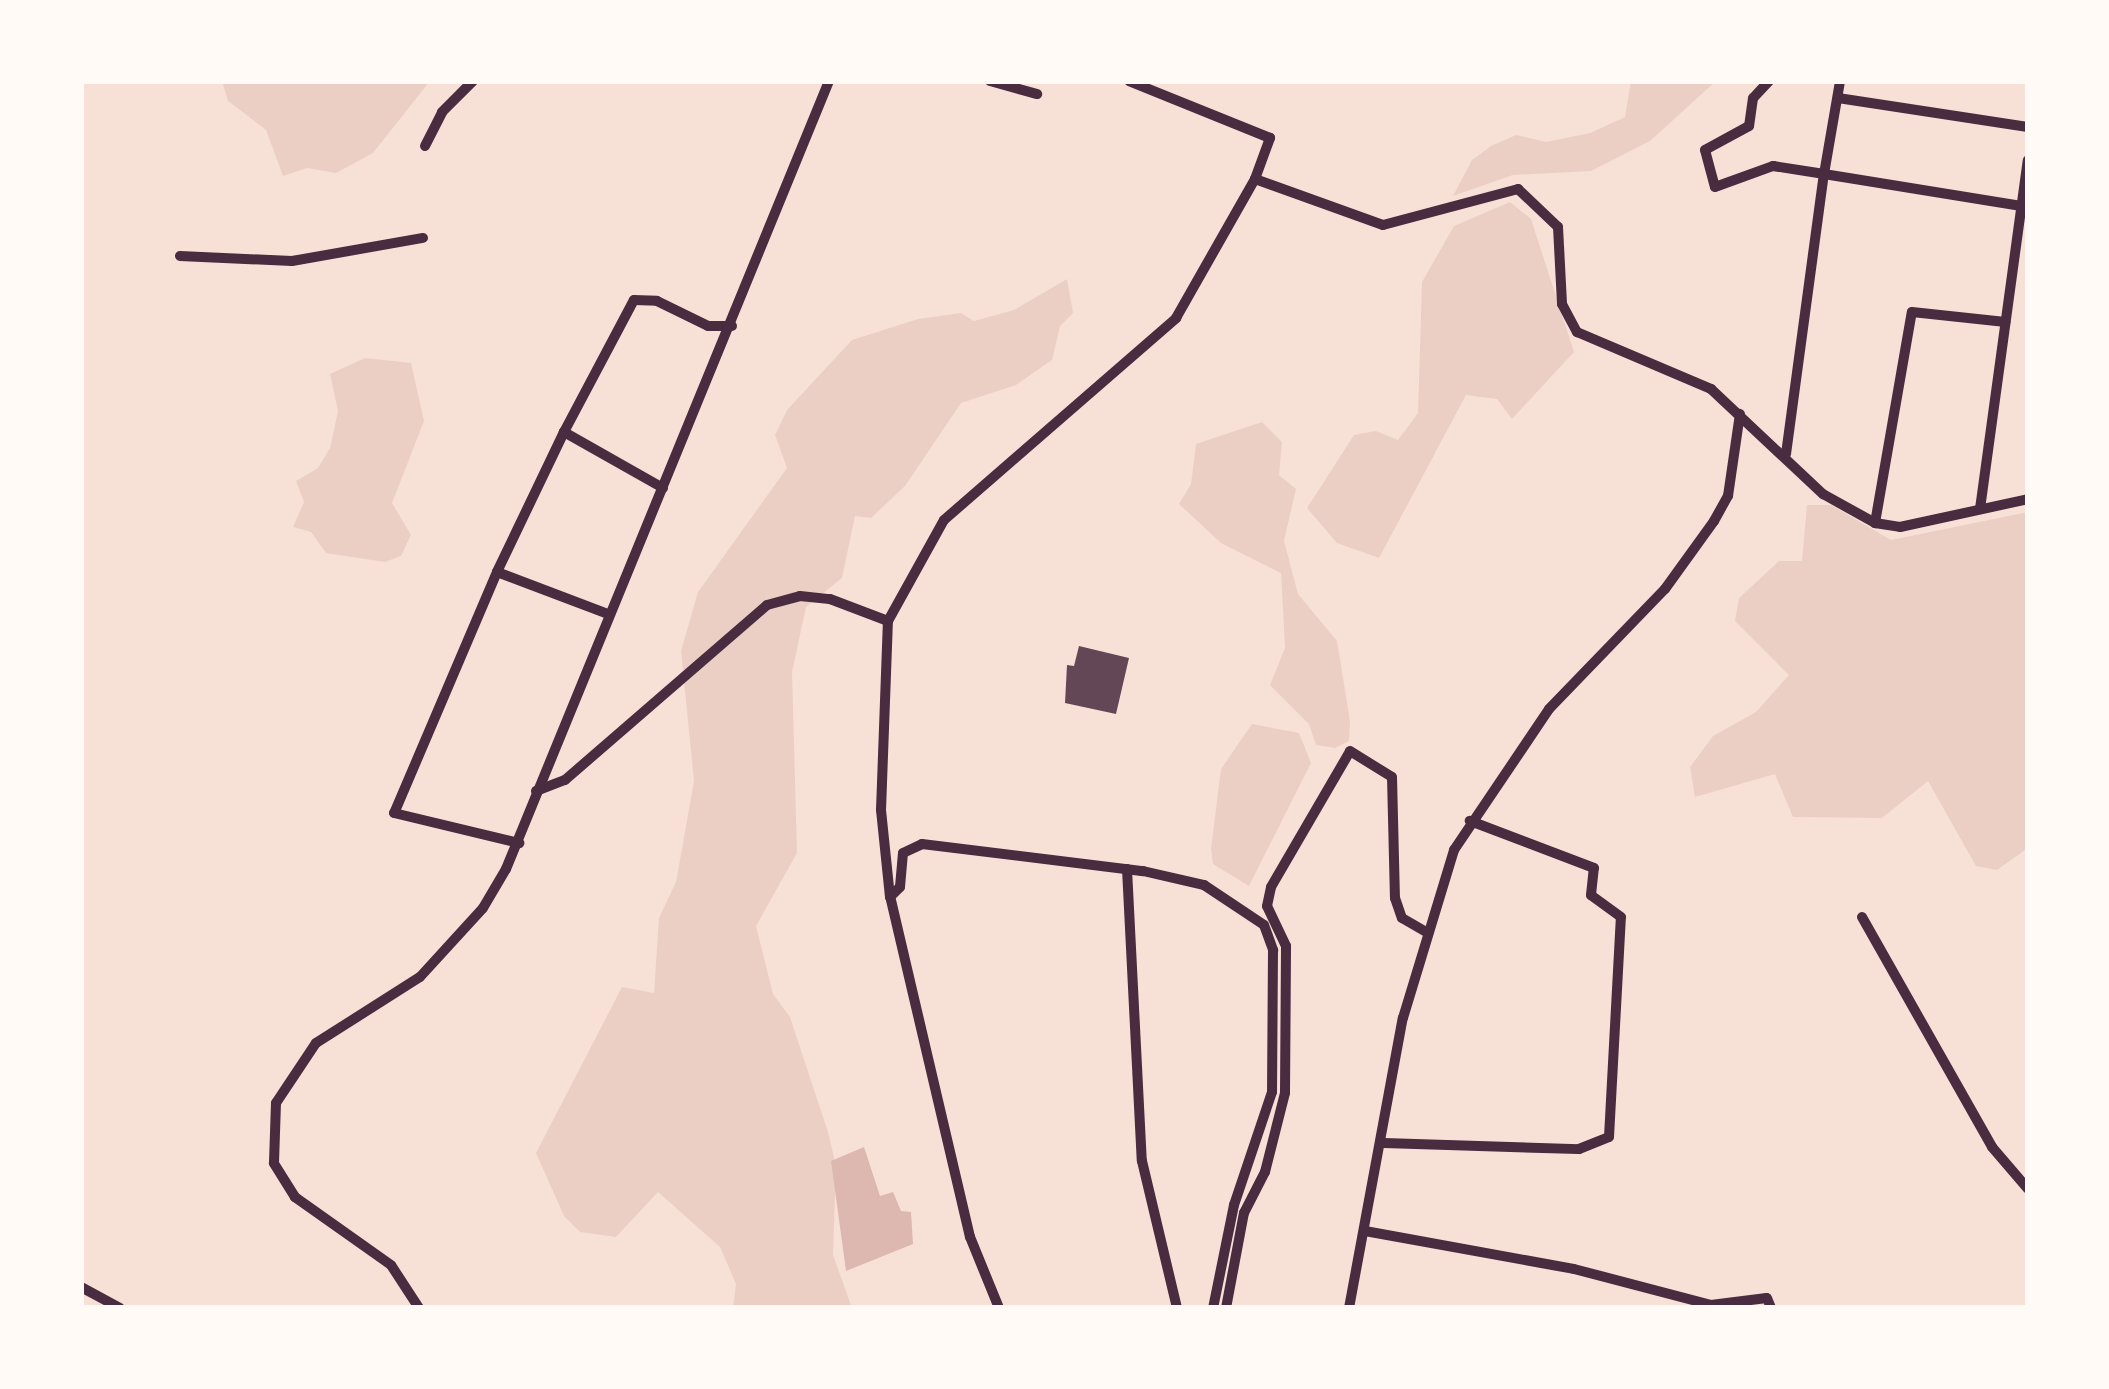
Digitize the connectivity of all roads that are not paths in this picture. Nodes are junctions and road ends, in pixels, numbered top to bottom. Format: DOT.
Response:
graph roads {
  1 [pos="472,81"];
  2 [pos="829,81"];
  3 [pos="989,81"];
  4 [pos="1129,81"];
  5 [pos="1769,81"];
  6 [pos="1840,81"];
  7 [pos="1016,83"];
  8 [pos="1037,94"];
  9 [pos="1838,98"];
  10 [pos="2028,127"];
  11 [pos="425,146"];
  12 [pos="2028,160"];
  13 [pos="1825,173"];
  14 [pos="1255,179"];
  15 [pos="2021,206"];
  16 [pos="423,238"];
  17 [pos="180,256"];
  18 [pos="2005,322"];
  19 [pos="732,326"];
  20 [pos="1740,414"];
  21 [pos="564,432"];
  22 [pos="1786,454"];
  23 [pos="663,488"];
  24 [pos="2028,499"];
  25 [pos="1980,509"];
  26 [pos="1875,524"];
  27 [pos="497,572"];
  28 [pos="608,614"];
  29 [pos="888,621"];
  30 [pos="536,791"];
  31 [pos="1470,821"];
  32 [pos="519,843"];
  33 [pos="1127,869"];
  34 [pos="890,898"];
  35 [pos="1862,917"];
  36 [pos="1426,932"];
  37 [pos="1384,1143"];
  38 [pos="2028,1189"];
  39 [pos="1366,1231"];
  40 [pos="81,1287"];
  41 [pos="120,1308"];
  42 [pos="419,1308"];
  43 [pos="999,1308"];
  44 [pos="1177,1308"];
  45 [pos="1213,1308"];
  46 [pos="1226,1308"];
  47 [pos="1349,1308"];
  48 [pos="1771,1308"];
  1 -- 11 [label="street"];
  2 -- 19 [label="street"];
  3 -- 7 [label="street"];
  4 -- 14 [label="street"];
  5 -- 13 [label="street"];
  6 -- 9 [label="street"];
  7 -- 8 [label="street"];
  9 -- 10 [label="street"];
  9 -- 13 [label="street"];
  12 -- 15 [label="street"];
  13 -- 15 [label="street"];
  13 -- 22 [label="street"];
  14 -- 20 [label="street"];
  14 -- 29 [label="street"];
  15 -- 18 [label="street"];
  16 -- 17 [label="street"];
  18 -- 25 [label="street"];
  18 -- 26 [label="street"];
  19 -- 21 [label="street"];
  19 -- 23 [label="street"];
  20 -- 22 [label="street"];
  20 -- 31 [label="street"];
  21 -- 23 [label="street"];
  21 -- 27 [label="street"];
  22 -- 26 [label="street"];
  23 -- 28 [label="street"];
  24 -- 25 [label="street"];
  25 -- 26 [label="street"];
  27 -- 28 [label="street"];
  27 -- 32 [label="street"];
  28 -- 30 [label="street"];
  29 -- 30 [label="street"];
  29 -- 34 [label="street"];
  30 -- 32 [label="street"];
  31 -- 36 [label="street"];
  31 -- 37 [label="street"];
  32 -- 42 [label="street"];
  33 -- 34 [label="street"];
  33 -- 44 [label="street"];
  33 -- 45 [label="street"];
  34 -- 43 [label="street"];
  35 -- 38 [label="street"];
  36 -- 37 [label="street"];
  36 -- 46 [label="street"];
  37 -- 39 [label="street"];
  39 -- 47 [label="street"];
  39 -- 48 [label="street"];
  40 -- 41 [label="street"];
}
